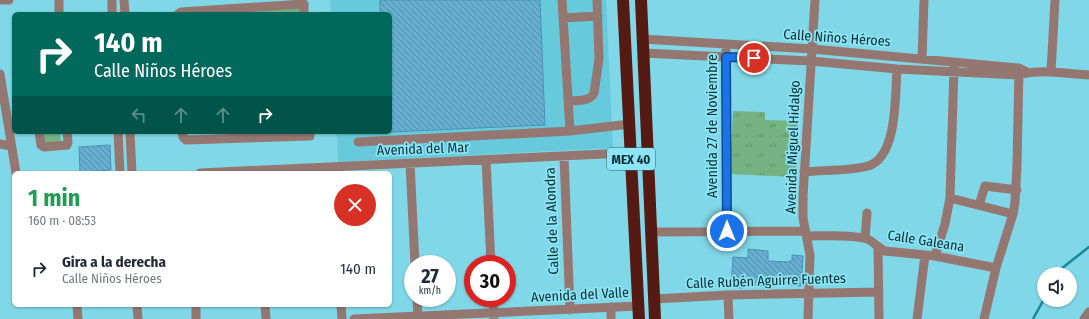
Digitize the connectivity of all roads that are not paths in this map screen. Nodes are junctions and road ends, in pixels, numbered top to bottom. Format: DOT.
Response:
graph roads {
  1 [pos="2,0"];
  2 [pos="9,0"];
  3 [pos="59,0"];
  4 [pos="112,0"];
  5 [pos="124,0"];
  6 [pos="562,0"];
  7 [pos="597,0"];
  8 [pos="623,0"];
  9 [pos="641,0"];
  10 [pos="815,0"];
  11 [pos="924,0"];
  12 [pos="1055,0"];
  13 [pos="253,10"];
  14 [pos="59,12"];
  15 [pos="112,12"];
  16 [pos="125,12"];
  17 [pos="218,12"];
  18 [pos="304,12"];
  19 [pos="598,16"];
  20 [pos="563,18"];
  21 [pos="642,39"];
  22 [pos="726,44"];
  23 [pos="812,50"];
  24 [pos="643,53"];
  25 [pos="726,57"];
  26 [pos="922,59"];
  27 [pos="811,61"];
  28 [pos="954,62"];
  29 [pos="897,69"];
  30 [pos="954,71"];
  31 [pos="1022,72"];
  32 [pos="1051,72"];
  33 [pos="0,74"];
  34 [pos="1089,75"];
  35 [pos="568,101"];
  36 [pos="630,124"];
  37 [pos="570,131"];
  38 [pos="39,134"];
  39 [pos="67,134"];
  40 [pos="118,134"];
  41 [pos="130,134"];
  42 [pos="182,134"];
  43 [pos="310,134"];
  44 [pos="260,135"];
  45 [pos="206,136"];
  46 [pos="358,142"];
  47 [pos="0,144"];
  48 [pos="11,146"];
  49 [pos="647,152"];
  50 [pos="631,153"];
  51 [pos="564,156"];
  52 [pos="486,160"];
  53 [pos="410,163"];
  54 [pos="335,170"];
  55 [pos="16,171"];
  56 [pos="120,171"];
  57 [pos="132,171"];
  58 [pos="297,171"];
  59 [pos="804,172"];
  60 [pos="1016,190"];
  61 [pos="950,198"];
  62 [pos="979,205"];
  63 [pos="867,213"];
  64 [pos="1013,214"];
  65 [pos="727,231"];
  66 [pos="651,232"];
  67 [pos="806,234"];
  68 [pos="865,238"];
  69 [pos="878,248"];
  70 [pos="415,255"];
  71 [pos="491,255"];
  72 [pos="925,255"];
  73 [pos="935,256"];
  74 [pos="996,268"];
  75 [pos="879,292"];
  76 [pos="808,293"];
  77 [pos="728,295"];
  78 [pos="654,299"];
  79 [pos="639,306"];
  80 [pos="77,307"];
  81 [pos="137,307"];
  82 [pos="196,307"];
  83 [pos="265,307"];
  84 [pos="341,307"];
  85 [pos="417,307"];
  86 [pos="611,307"];
  87 [pos="570,310"];
  88 [pos="1089,312"];
  89 [pos="494,316"];
  90 [pos="418,318"];
  91 [pos="78,319"];
  92 [pos="138,319"];
  93 [pos="196,319"];
  94 [pos="266,319"];
  95 [pos="342,319"];
  96 [pos="354,319"];
  97 [pos="611,319"];
  98 [pos="639,319"];
  99 [pos="655,319"];
  100 [pos="729,319"];
  101 [pos="808,319"];
  102 [pos="879,319"];
  103 [pos="917,319"];
  104 [pos="986,319"];
  105 [pos="1084,319"];
  1 -- 2 [label="street"];
  3 -- 14 [label="street"];
  4 -- 15 [label="street"];
  5 -- 16 [label="street"];
  6 -- 20 [label="street"];
  7 -- 19 [label="street"];
  8 -- 36 [label="highway, MEX 40"];
  9 -- 21 [label="highway, MEX 40"];
  10 -- 23 [label="street, Avenida Miguel Hidalgo"];
  11 -- 26 [label="street"];
  12 -- 32 [label="street"];
  13 -- 17 [label="street"];
  13 -- 18 [label="street"];
  19 -- 20 [label="street"];
  19 -- 35 [label="street"];
  20 -- 35 [label="street"];
  21 -- 22 [label="street, Calle Niños Héroes"];
  21 -- 24 [label="highway, MEX 40"];
  22 -- 23 [label="street, Calle Niños Héroes"];
  22 -- 25 [label="street, Avenida 27 de Noviembre"];
  23 -- 26 [label="street, Calle Niños Héroes"];
  23 -- 27 [label="street, Avenida Miguel Hidalgo"];
  24 -- 25 [label="street, Calle Niños Héroes"];
  24 -- 49 [label="highway, MEX 40"];
  25 -- 27 [label="street, Calle Niños Héroes"];
  25 -- 65 [label="street, Avenida 27 de Noviembre"];
  26 -- 28 [label="street, Calle Niños Héroes"];
  27 -- 29 [label="street, Calle Niños Héroes"];
  27 -- 59 [label="street, Avenida Miguel Hidalgo"];
  28 -- 30 [label="street"];
  28 -- 31 [label="street, Calle Niños Héroes"];
  29 -- 30 [label="street, Calle Niños Héroes"];
  29 -- 59 [label="street"];
  30 -- 31 [label="street, Calle Niños Héroes"];
  30 -- 61 [label="street"];
  31 -- 32 [label="street, Calle Niños Héroes"];
  31 -- 60 [label="street"];
  32 -- 34 [label="street, Calle Niños Héroes"];
  33 -- 48 [label="street"];
  35 -- 37 [label="street"];
  36 -- 37 [label="street"];
  36 -- 50 [label="highway, MEX 40"];
  37 -- 46 [label="street"];
  38 -- 39 [label="street"];
  40 -- 56 [label="street"];
  41 -- 57 [label="street"];
  42 -- 45 [label="street"];
  43 -- 44 [label="street"];
  44 -- 45 [label="street"];
  47 -- 48 [label="street"];
  48 -- 55 [label="street"];
  49 -- 50 [label="street, Avenida del Mar"];
  49 -- 66 [label="highway, MEX 40"];
  50 -- 51 [label="street, Avenida del Mar"];
  50 -- 79 [label="highway, MEX 40"];
  51 -- 52 [label="street, Avenida del Mar"];
  51 -- 87 [label="street, Calle de la Alondra"];
  52 -- 53 [label="street, Avenida del Mar"];
  52 -- 71 [label="street"];
  53 -- 54 [label="street, Avenida del Mar"];
  53 -- 70 [label="street"];
  54 -- 58 [label="street, Avenida del Mar"];
  59 -- 67 [label="street, Avenida Miguel Hidalgo"];
  60 -- 62 [label="street"];
  60 -- 64 [label="street"];
  61 -- 62 [label="street"];
  61 -- 73 [label="street"];
  62 -- 64 [label="street"];
  63 -- 68 [label="street"];
  64 -- 74 [label="street"];
  65 -- 66 [label="street"];
  65 -- 67 [label="street"];
  66 -- 78 [label="highway, MEX 40"];
  67 -- 68 [label="street"];
  67 -- 76 [label="street, Avenida Miguel Hidalgo"];
  68 -- 69 [label="street, Calle Galeana"];
  69 -- 72 [label="street, Calle Galeana"];
  69 -- 75 [label="street"];
  72 -- 73 [label="street, Calle Galeana"];
  72 -- 103 [label="street"];
  73 -- 74 [label="street, Calle Galeana"];
  74 -- 104 [label="street"];
  75 -- 76 [label="street, Calle Rubén Aguirre Fuentes"];
  75 -- 102 [label="street"];
  76 -- 77 [label="street, Calle Rubén Aguirre Fuentes"];
  76 -- 101 [label="street, Avenida Miguel Hidalgo"];
  77 -- 78 [label="street, Calle Rubén Aguirre Fuentes"];
  77 -- 100 [label="street"];
  78 -- 99 [label="highway, MEX 40"];
  79 -- 86 [label="street, Avenida del Valle"];
  79 -- 98 [label="highway, MEX 40"];
  80 -- 91 [label="street"];
  81 -- 92 [label="street"];
  82 -- 93 [label="street"];
  83 -- 94 [label="street"];
  84 -- 95 [label="street"];
  85 -- 90 [label="street"];
  86 -- 87 [label="street, Avenida del Valle"];
  86 -- 97 [label="street"];
  87 -- 89 [label="street, Avenida del Valle"];
  88 -- 105 [label="street"];
  89 -- 90 [label="street, Avenida del Valle"];
  90 -- 96 [label="street, Avenida del Valle"];
}
